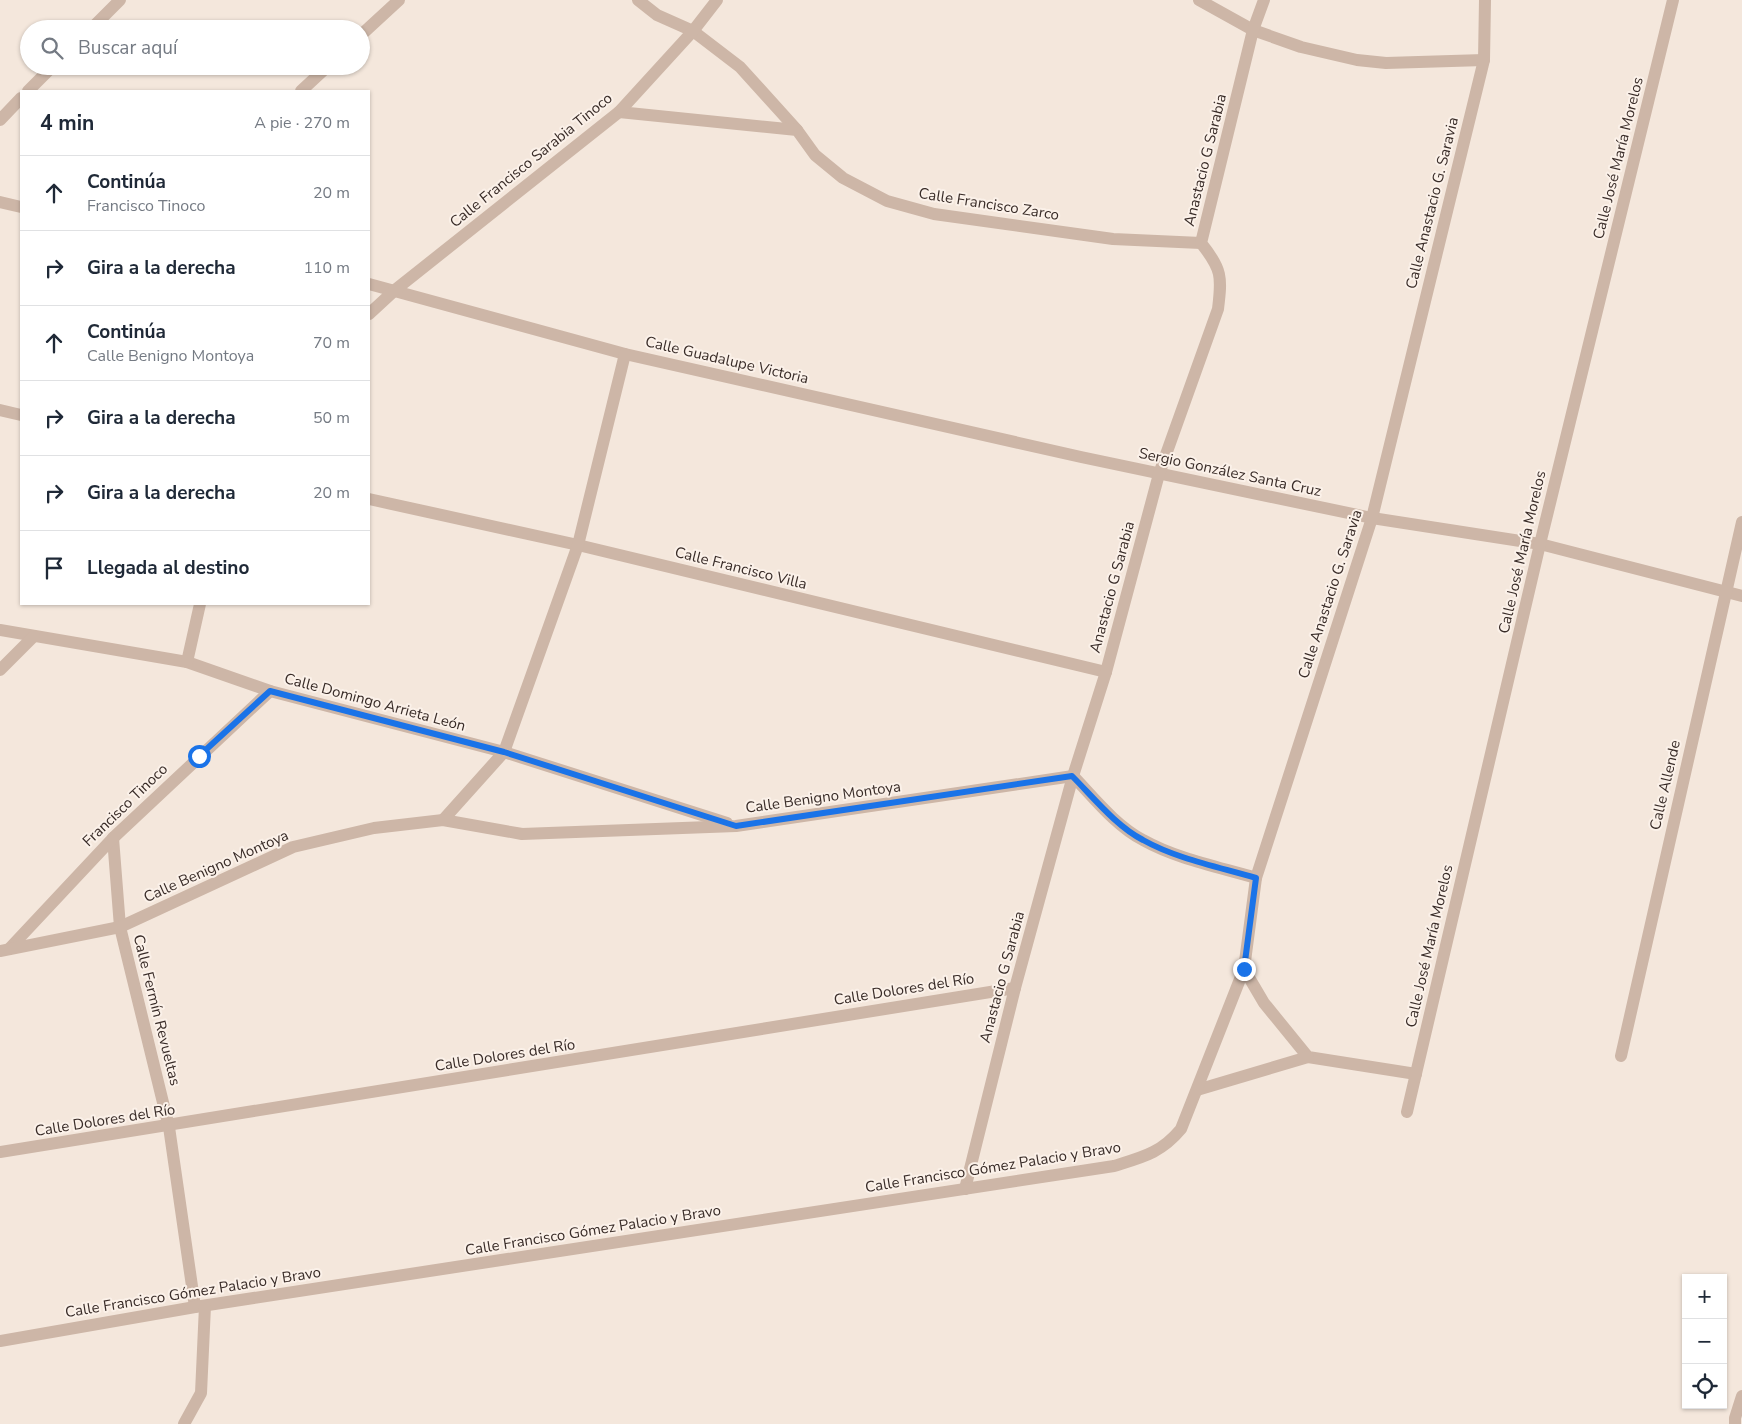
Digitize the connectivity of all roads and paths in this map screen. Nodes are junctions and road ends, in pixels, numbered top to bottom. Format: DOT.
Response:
graph roads {
  1 [pos="120,0"];
  2 [pos="399,0"];
  3 [pos="638,0"];
  4 [pos="717,0"];
  5 [pos="1199,0"];
  6 [pos="1264,0"];
  7 [pos="1485,0"];
  8 [pos="1673,0"];
  9 [pos="100,20"];
  10 [pos="370,27"];
  11 [pos="1253,30"];
  12 [pos="693,31"];
  13 [pos="1484,60"];
  14 [pos="44,75"];
  15 [pos="318,75"];
  16 [pos="29,90"];
  17 [pos="302,90"];
  18 [pos="20,99"];
  19 [pos="619,112"];
  20 [pos="0,120"];
  21 [pos="797,130"];
  22 [pos="0,202"];
  23 [pos="20,207"];
  24 [pos="1201,243"];
  25 [pos="370,284"];
  26 [pos="395,290"];
  27 [pos="370,313"];
  28 [pos="626,354"];
  29 [pos="0,410"];
  30 [pos="20,415"];
  31 [pos="1081,457"];
  32 [pos="1159,474"];
  33 [pos="370,499"];
  34 [pos="1372,518"];
  35 [pos="1742,522"];
  36 [pos="1540,544"];
  37 [pos="578,545"];
  38 [pos="1725,592"];
  39 [pos="1742,596"];
  40 [pos="200,605"];
  41 [pos="0,630"];
  42 [pos="34,636"];
  43 [pos="187,662"];
  44 [pos="0,670"];
  45 [pos="1106,672"];
  46 [pos="270,691"];
  47 [pos="504,752"];
  48 [pos="1072,776"];
  49 [pos="443,820"];
  50 [pos="736,826"];
  51 [pos="113,838"];
  52 [pos="1256,878"];
  53 [pos="120,927"];
  54 [pos="5,950"];
  55 [pos="1244,969"];
  56 [pos="1015,988"];
  57 [pos="1621,1056"];
  58 [pos="1308,1057"];
  59 [pos="1416,1074"];
  60 [pos="1197,1090"];
  61 [pos="1407,1112"];
  62 [pos="169,1127"];
  63 [pos="1181,1129"];
  64 [pos="0,1152"];
  65 [pos="965,1189"];
  66 [pos="200,1307"];
  67 [pos="0,1341"];
  68 [pos="1742,1396"];
  69 [pos="184,1424"];
  70 [pos="1735,1424"];
  1 -- 9 [label="street"];
  2 -- 10 [label="street"];
  3 -- 12 [label="street, Calle Francisco Zarco"];
  4 -- 12 [label="street, Calle Francisco Sarabia Tinoco"];
  5 -- 11 [label="street"];
  6 -- 11 [label="street, Anastacio G Sarabia"];
  7 -- 13 [label="street, Calle Anastacio G. Saravia"];
  8 -- 36 [label="street, Calle José María Morelos"];
  11 -- 13 [label="street"];
  11 -- 24 [label="street, Anastacio G Sarabia"];
  12 -- 19 [label="street, Calle Francisco Sarabia Tinoco"];
  12 -- 21 [label="street, Calle Francisco Zarco"];
  13 -- 34 [label="street, Calle Anastacio G. Saravia"];
  14 -- 16 [label="street"];
  15 -- 17 [label="street"];
  18 -- 20 [label="street"];
  19 -- 21 [label="street"];
  19 -- 26 [label="street, Calle Francisco Sarabia Tinoco"];
  21 -- 24 [label="street, Calle Francisco Zarco"];
  22 -- 23 [label="street"];
  24 -- 32 [label="street, Anastacio G Sarabia"];
  25 -- 26 [label="street, Calle Guadalupe Victoria"];
  26 -- 27 [label="street"];
  26 -- 28 [label="street, Calle Guadalupe Victoria"];
  28 -- 31 [label="street, Calle Guadalupe Victoria"];
  28 -- 37 [label="street"];
  29 -- 30 [label="street"];
  31 -- 32 [label="street, Sergio González Santa Cruz"];
  32 -- 34 [label="street, Sergio González Santa Cruz"];
  32 -- 45 [label="street, Anastacio G Sarabia"];
  33 -- 37 [label="street, Calle Francisco Villa"];
  34 -- 36 [label="street, Sergio González Santa Cruz"];
  34 -- 52 [label="street, Calle Anastacio G. Saravia"];
  35 -- 38 [label="street, Calle Allende"];
  36 -- 38 [label="street, Sergio González Santa Cruz"];
  36 -- 59 [label="street, Calle José María Morelos"];
  37 -- 45 [label="street, Calle Francisco Villa"];
  37 -- 47 [label="street"];
  38 -- 39 [label="street, Sergio González Santa Cruz"];
  38 -- 57 [label="street, Calle Allende"];
  40 -- 43 [label="street"];
  41 -- 42 [label="street, Calle Domingo Arrieta León"];
  42 -- 43 [label="street, Calle Domingo Arrieta León"];
  42 -- 44 [label="street"];
  43 -- 46 [label="street, Calle Domingo Arrieta León"];
  45 -- 48 [label="street, Anastacio G Sarabia"];
  46 -- 47 [label="street, Calle Domingo Arrieta León"];
  46 -- 51 [label="street, Francisco Tinoco"];
  47 -- 49 [label="street"];
  47 -- 50 [label="street, Calle Domingo Arrieta León"];
  48 -- 50 [label="street, Calle Benigno Montoya"];
  48 -- 52 [label="street"];
  48 -- 56 [label="street, Anastacio G Sarabia"];
  49 -- 50 [label="street, Calle Benigno Montoya"];
  49 -- 53 [label="street, Calle Benigno Montoya"];
  51 -- 53 [label="street, Calle Fermín Revueltas"];
  51 -- 54 [label="street, Francisco Tinoco"];
  52 -- 55 [label="street, Calle Anastacio G. Saravia"];
  53 -- 54 [label="street, Calle Benigno Montoya"];
  53 -- 62 [label="street, Calle Fermín Revueltas"];
  55 -- 58 [label="street"];
  55 -- 60 [label="street, Calle Anastacio G. Saravia"];
  56 -- 62 [label="street, Calle Dolores del Río"];
  56 -- 65 [label="street, Anastacio G Sarabia"];
  58 -- 59 [label="street"];
  58 -- 60 [label="street"];
  59 -- 61 [label="street, Calle José María Morelos"];
  60 -- 63 [label="street, Calle Anastacio G. Saravia"];
  62 -- 64 [label="street, Calle Dolores del Río"];
  62 -- 66 [label="street, Calle Fermín Revueltas"];
  63 -- 65 [label="street, Calle Francisco Gómez Palacio y Bravo"];
  65 -- 66 [label="street, Calle Francisco Gómez Palacio y Bravo"];
  66 -- 67 [label="street, Calle Francisco Gómez Palacio y Bravo"];
  66 -- 69 [label="street, Calle Fermín Revueltas"];
  68 -- 70 [label="street"];
}
